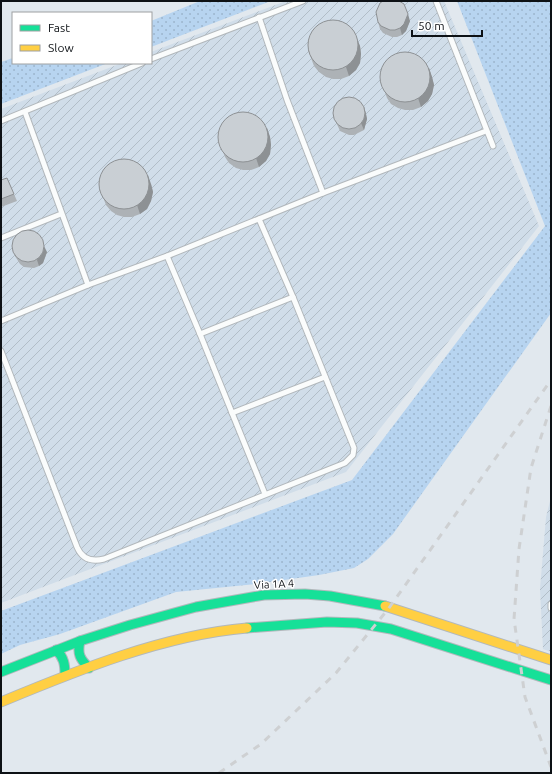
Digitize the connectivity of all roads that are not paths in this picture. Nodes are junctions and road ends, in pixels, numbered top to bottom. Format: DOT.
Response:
graph roads {
  1 [pos="303,1"];
  2 [pos="436,1"];
  3 [pos="258,17"];
  4 [pos="152,59"];
  5 [pos="140,64"];
  6 [pos="25,112"];
  7 [pos="1,121"];
  8 [pos="486,131"];
  9 [pos="493,146"];
  10 [pos="324,193"];
  11 [pos="61,214"];
  12 [pos="258,219"];
  13 [pos="1,238"];
  14 [pos="167,256"];
  15 [pos="88,285"];
  16 [pos="293,297"];
  17 [pos="1,321"];
  18 [pos="200,334"];
  19 [pos="1,351"];
  20 [pos="325,377"];
  21 [pos="232,413"];
  22 [pos="265,494"];
  23 [pos="551,604"];
  24 [pos="551,608"];
  25 [pos="80,641"];
  26 [pos="56,650"];
  27 [pos="551,660"];
  28 [pos="89,668"];
  29 [pos="1,672"];
  30 [pos="65,675"];
  31 [pos="551,680"];
  32 [pos="1,702"];
  1 -- 3 [label="lane"];
  2 -- 8 [label="lane"];
  3 -- 4 [label="lane"];
  3 -- 10 [label="lane"];
  5 -- 6 [label="lane"];
  6 -- 7 [label="lane"];
  6 -- 11 [label="lane"];
  8 -- 9 [label="lane"];
  8 -- 10 [label="lane"];
  10 -- 12 [label="lane"];
  11 -- 13 [label="lane"];
  11 -- 15 [label="lane"];
  12 -- 14 [label="lane"];
  12 -- 16 [label="lane"];
  14 -- 15 [label="lane"];
  14 -- 18 [label="lane"];
  15 -- 17 [label="lane"];
  16 -- 18 [label="lane"];
  16 -- 20 [label="lane"];
  18 -- 21 [label="lane"];
  19 -- 22 [label="lane"];
  20 -- 21 [label="lane"];
  20 -- 22 [label="lane"];
  21 -- 22 [label="lane"];
  23 -- 24 [label="lane"];
  25 -- 26 [label="main road, Via 1A 4"];
  25 -- 27 [label="main road, Via 1A 4"];
  25 -- 28 [label="main road"];
  26 -- 29 [label="main road, Via 1A 4"];
  26 -- 30 [label="main road"];
  28 -- 30 [label="main road"];
  28 -- 31 [label="main road"];
  30 -- 32 [label="main road"];
}
